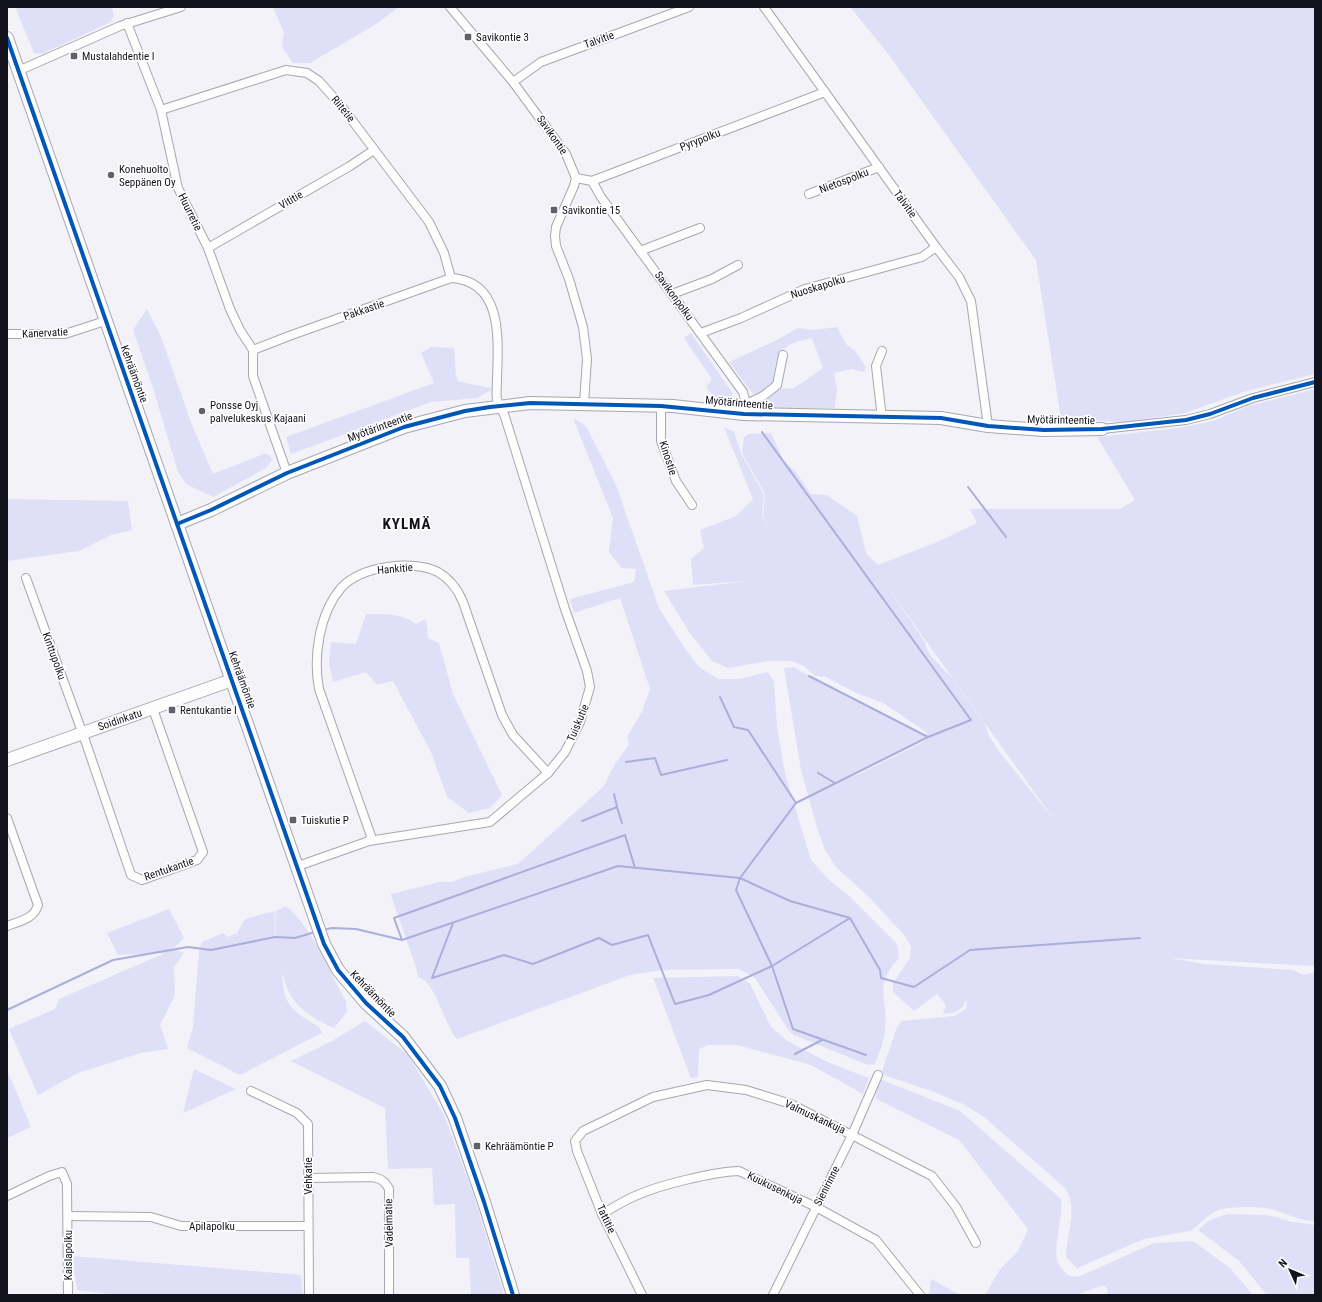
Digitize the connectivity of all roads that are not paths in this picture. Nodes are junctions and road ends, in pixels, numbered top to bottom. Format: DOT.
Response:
graph roads {
  1 [pos="181,7"];
  2 [pos="450,7"];
  3 [pos="689,7"];
  4 [pos="764,7"];
  5 [pos="127,23"];
  6 [pos="7,38"];
  7 [pos="18,71"];
  8 [pos="513,82"];
  9 [pos="824,92"];
  10 [pos="162,110"];
  11 [pos="374,150"];
  12 [pos="879,167"];
  13 [pos="576,178"];
  14 [pos="592,181"];
  15 [pos="810,194"];
  16 [pos="700,228"];
  17 [pos="936,247"];
  18 [pos="208,248"];
  19 [pos="640,251"];
  20 [pos="738,265"];
  21 [pos="451,278"];
  22 [pos="672,294"];
  23 [pos="105,321"];
  24 [pos="701,333"];
  25 [pos="7,334"];
  26 [pos="253,350"];
  27 [pos="882,351"];
  28 [pos="783,355"];
  29 [pos="1315,382"];
  30 [pos="584,404"];
  31 [pos="501,406"];
  32 [pos="661,406"];
  33 [pos="745,409"];
  34 [pos="882,418"];
  35 [pos="988,426"];
  36 [pos="1102,429"];
  37 [pos="287,473"];
  38 [pos="692,505"];
  39 [pos="177,524"];
  40 [pos="26,578"];
  41 [pos="232,680"];
  42 [pos="153,709"];
  43 [pos="82,734"];
  44 [pos="7,760"];
  45 [pos="548,773"];
  46 [pos="7,818"];
  47 [pos="369,841"];
  48 [pos="298,866"];
  49 [pos="7,926"];
  50 [pos="878,1075"];
  51 [pos="251,1091"];
  52 [pos="852,1135"];
  53 [pos="575,1141"];
  54 [pos="309,1178"];
  55 [pos="7,1196"];
  56 [pos="816,1207"];
  57 [pos="602,1214"];
  58 [pos="68,1216"];
  59 [pos="308,1226"];
  60 [pos="976,1243"];
  61 [pos="68,1295"];
  62 [pos="309,1295"];
  63 [pos="389,1295"];
  64 [pos="513,1295"];
  65 [pos="642,1295"];
  66 [pos="773,1295"];
  67 [pos="920,1295"];
  1 -- 5 [label="street"];
  2 -- 8 [label="street, Savikontie"];
  3 -- 8 [label="street, Talvitie"];
  4 -- 9 [label="street, Talvitie"];
  5 -- 7 [label="street"];
  5 -- 10 [label="street, Huurretie"];
  6 -- 7 [label="street, Kehräämöntie"];
  7 -- 23 [label="street, Kehräämöntie"];
  8 -- 13 [label="street, Savikontie"];
  9 -- 12 [label="street, Talvitie"];
  9 -- 14 [label="street, Pyrypolku"];
  10 -- 11 [label="street, Riitetie"];
  10 -- 18 [label="street, Huurretie"];
  11 -- 18 [label="street, Vititie"];
  11 -- 21 [label="street, Riitetie"];
  12 -- 15 [label="street, Nietospolku"];
  12 -- 17 [label="street, Talvitie"];
  13 -- 14 [label="street"];
  13 -- 30 [label="street"];
  14 -- 19 [label="street, Savikonpolku"];
  16 -- 19 [label="street"];
  17 -- 24 [label="street, Nuoskapolku"];
  17 -- 35 [label="street, Talvitie"];
  18 -- 26 [label="street, Huurretie"];
  19 -- 22 [label="street, Savikonpolku"];
  20 -- 22 [label="street"];
  21 -- 26 [label="street, Pakkastie"];
  21 -- 31 [label="street"];
  22 -- 24 [label="street, Savikonpolku"];
  23 -- 25 [label="street, Kanervatie"];
  23 -- 39 [label="street, Kehräämöntie"];
  24 -- 33 [label="street, Savikonpolku"];
  26 -- 37 [label="street"];
  27 -- 34 [label="street"];
  28 -- 33 [label="street"];
  29 -- 36 [label="street, Myötärinteentie"];
  30 -- 31 [label="street, Myötärinteentie"];
  30 -- 32 [label="street, Myötärinteentie"];
  31 -- 37 [label="street, Myötärinteentie"];
  31 -- 45 [label="street, Tuiskutie"];
  32 -- 33 [label="street, Myötärinteentie"];
  32 -- 38 [label="street, Kinostie"];
  33 -- 34 [label="street, Myötärinteentie"];
  34 -- 35 [label="street, Myötärinteentie"];
  35 -- 36 [label="street, Myötärinteentie"];
  37 -- 39 [label="street, Myötärinteentie"];
  39 -- 41 [label="street, Kehräämöntie"];
  40 -- 43 [label="street, Kinttupolku"];
  41 -- 42 [label="street, Soidinkatu"];
  41 -- 48 [label="street, Kehräämöntie"];
  42 -- 43 [label="street, Soidinkatu"];
  42 -- 43 [label="street, Rentukantie"];
  43 -- 44 [label="street, Soidinkatu"];
  45 -- 47 [label="street, Tuiskutie"];
  45 -- 47 [label="street, Hankitie"];
  46 -- 49 [label="street"];
  47 -- 48 [label="street, Tuiskutie"];
  48 -- 64 [label="street, Kehräämöntie"];
  50 -- 52 [label="street, Sienirinne"];
  51 -- 54 [label="street, Vehkatie"];
  52 -- 53 [label="street, Valmuskankuja"];
  52 -- 56 [label="street, Sienirinne"];
  52 -- 60 [label="street, Valmuskankuja"];
  53 -- 57 [label="street, Tattitie"];
  54 -- 59 [label="street, Vehkatie"];
  54 -- 63 [label="street, Vadelmatie"];
  55 -- 58 [label="street, Kaislapolku"];
  56 -- 57 [label="street, Kuukusenkuja"];
  56 -- 66 [label="street, Sienirinne"];
  56 -- 67 [label="street, Kuukusenkuja"];
  57 -- 65 [label="street, Tattitie"];
  58 -- 59 [label="street, Apilapolku"];
  58 -- 61 [label="street, Kaislapolku"];
  59 -- 62 [label="street, Vehkatie"];
}
